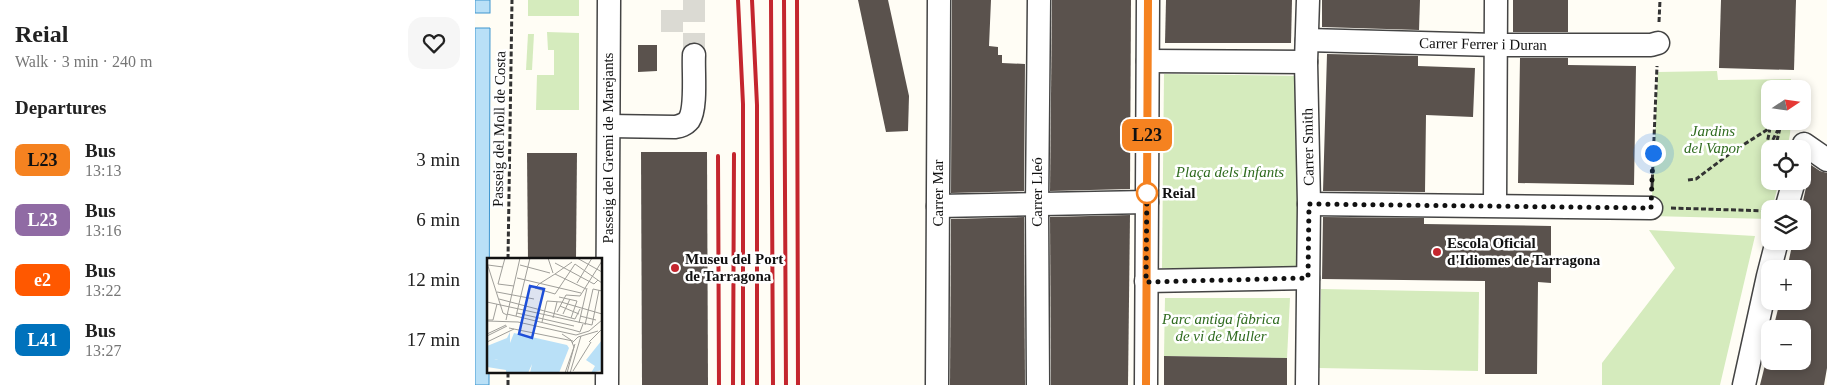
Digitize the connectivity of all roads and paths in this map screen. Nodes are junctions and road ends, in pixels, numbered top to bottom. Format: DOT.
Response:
graph roads {
  1 [pos="512,0"];
  2 [pos="609,0"];
  3 [pos="939,0"];
  4 [pos="1039,0"];
  5 [pos="1148,0"];
  6 [pos="1308,0"];
  7 [pos="1496,0"];
  8 [pos="1660,0"];
  9 [pos="1307,40"];
  10 [pos="1658,43"];
  11 [pos="1496,45"];
  12 [pos="693,55"];
  13 [pos="1148,61"];
  14 [pos="1306,62"];
  15 [pos="609,126"];
  16 [pos="1768,140"];
  17 [pos="1773,140"];
  18 [pos="1777,140"];
  19 [pos="1811,148"];
  20 [pos="1827,160"];
  21 [pos="1688,180"];
  22 [pos="1147,202"];
  23 [pos="1037,204"];
  24 [pos="1309,204"];
  25 [pos="1495,205"];
  26 [pos="938,206"];
  27 [pos="1651,208"];
  28 [pos="1761,211"];
  29 [pos="1774,250"];
  30 [pos="508,258"];
  31 [pos="1308,278"];
  32 [pos="1146,282"];
  33 [pos="508,372"];
  34 [pos="507,385"];
  35 [pos="607,385"];
  36 [pos="937,385"];
  37 [pos="1038,385"];
  38 [pos="1146,385"];
  39 [pos="1307,385"];
  40 [pos="1744,385"];
  1 -- 30 [label="path, Passeig del Moll de Costa"];
  2 -- 15 [label="street, Passeig del Gremi de Marejants"];
  3 -- 26 [label="street, Carrer Mar"];
  4 -- 23 [label="street, Carrer Lleó"];
  5 -- 13 [label="street"];
  6 -- 9 [label="street, Carrer Smith"];
  7 -- 11 [label="street"];
  8 -- 10 [label="path"];
  9 -- 11 [label="street, Carrer Ferrer i Duran"];
  9 -- 14 [label="street, Carrer Smith"];
  10 -- 11 [label="street, Carrer Ferrer i Duran"];
  10 -- 27 [label="path"];
  11 -- 25 [label="street"];
  12 -- 15 [label="street"];
  13 -- 14 [label="street"];
  13 -- 22 [label="street"];
  14 -- 24 [label="street, Carrer Smith"];
  15 -- 35 [label="street, Passeig del Gremi de Marejants"];
  16 -- 21 [label="path"];
  17 -- 18 [label="path"];
  19 -- 20 [label="street"];
  22 -- 23 [label="street"];
  22 -- 32 [label="street"];
  23 -- 26 [label="street"];
  23 -- 37 [label="street, Carrer Lleó"];
  24 -- 25 [label="street"];
  24 -- 31 [label="street, Carrer Smith"];
  25 -- 27 [label="street"];
  26 -- 36 [label="street, Carrer Mar"];
  27 -- 28 [label="path"];
  29 -- 40 [label="street"];
  31 -- 32 [label="street"];
  31 -- 39 [label="street, Carrer Smith"];
  32 -- 38 [label="street"];
  33 -- 34 [label="path"];
}
